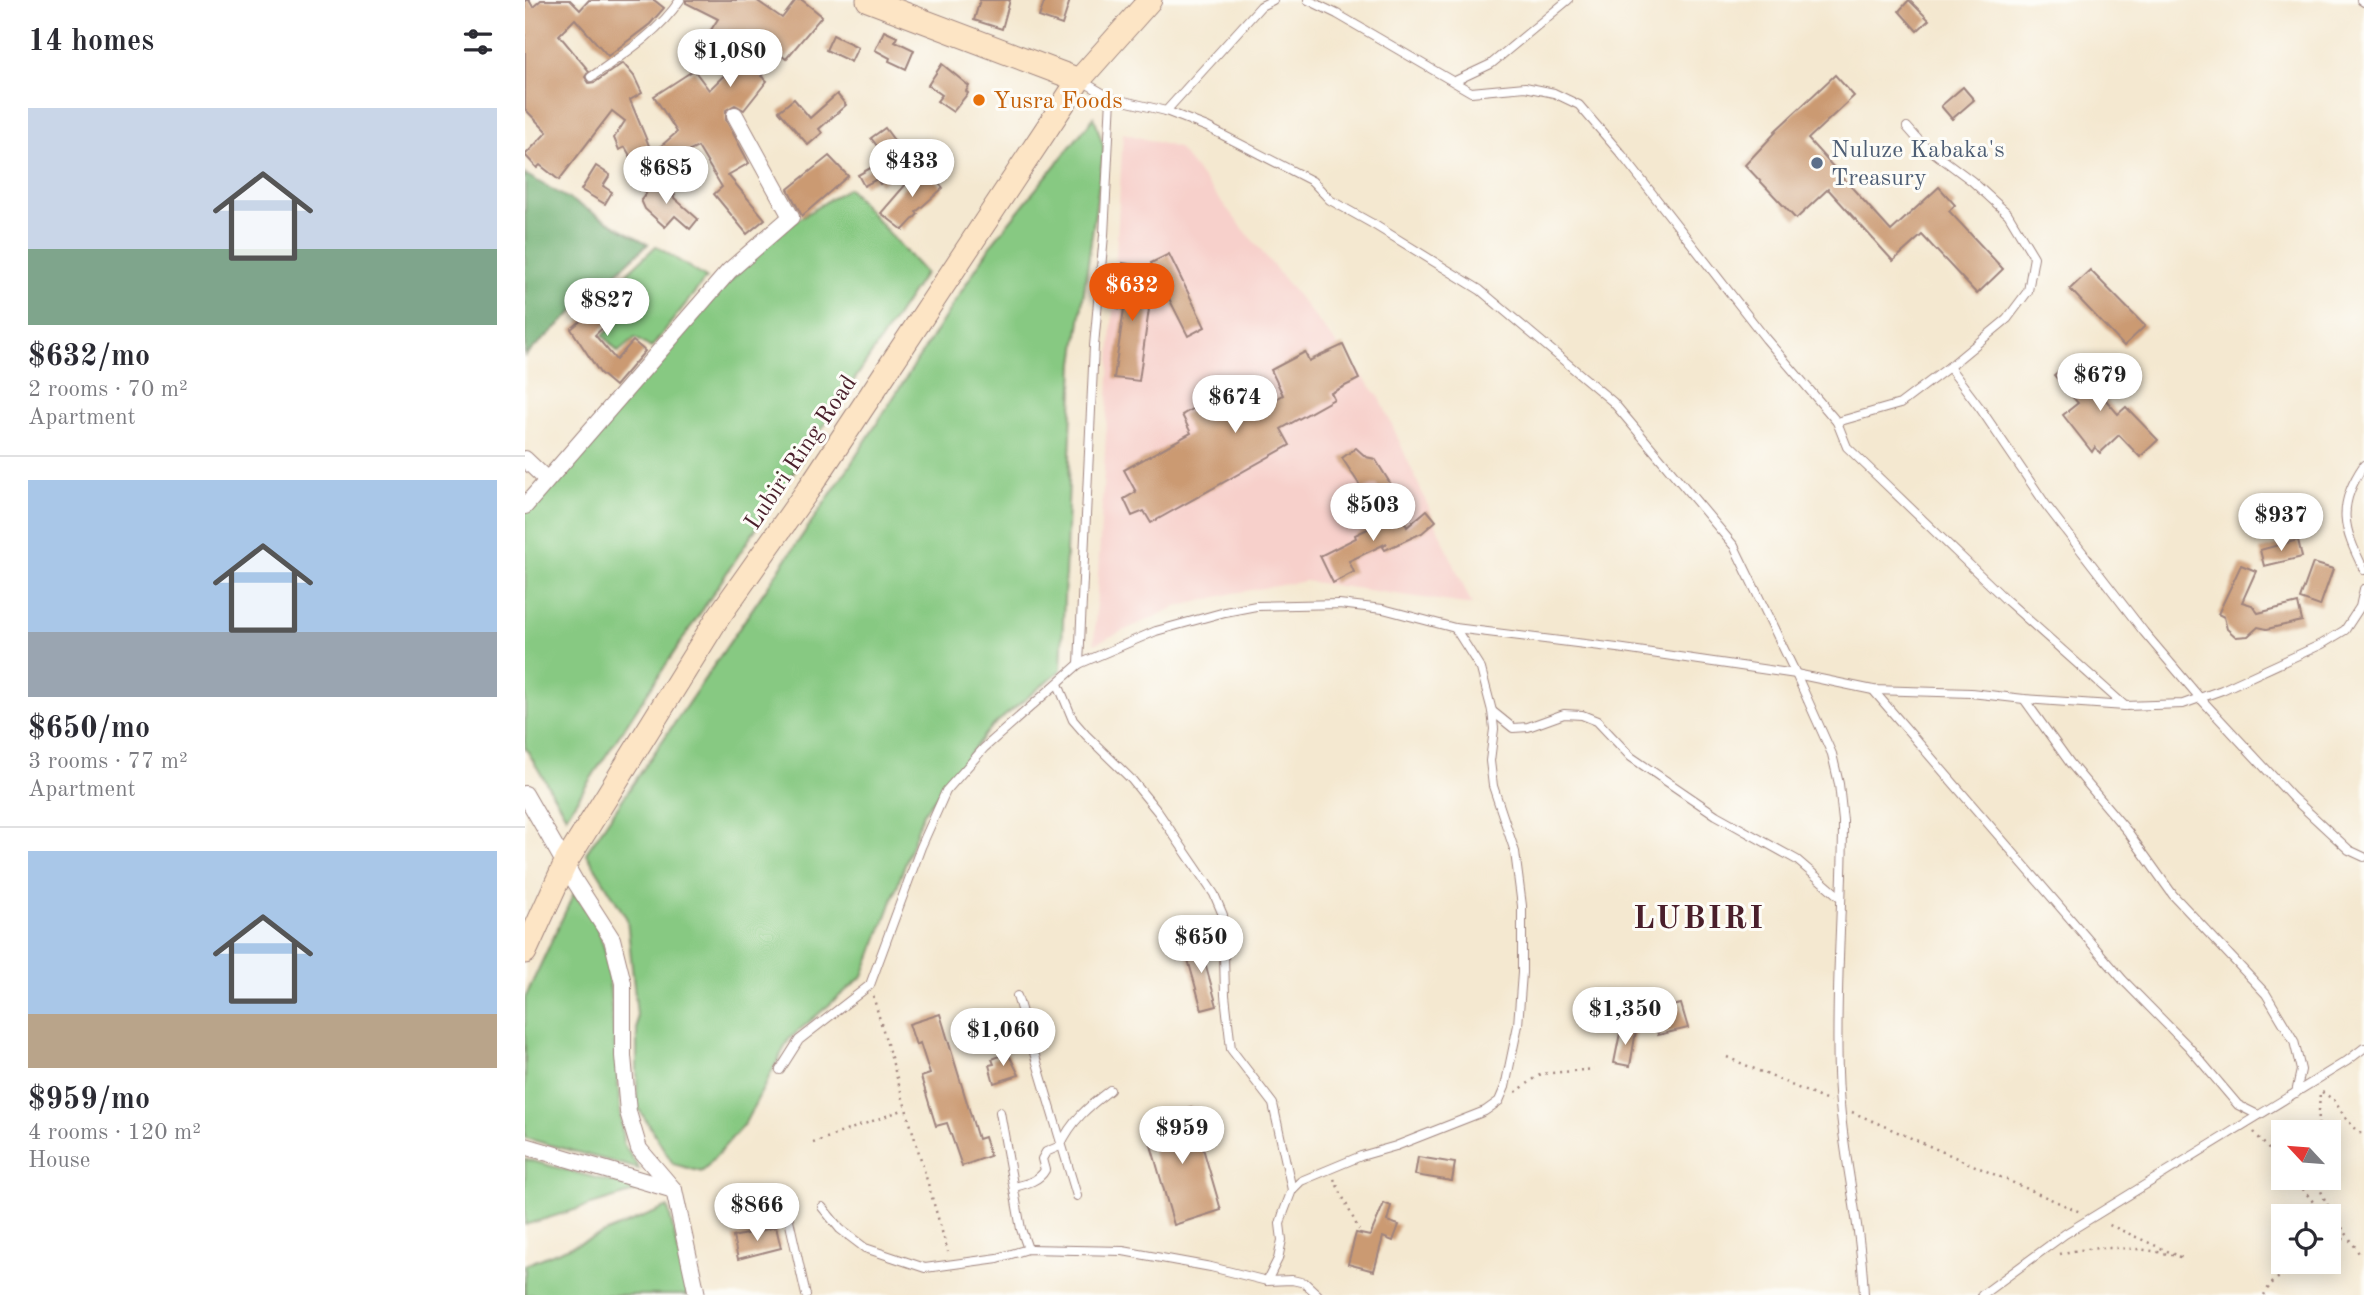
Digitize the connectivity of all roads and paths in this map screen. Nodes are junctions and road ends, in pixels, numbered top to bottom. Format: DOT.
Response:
graph roads {
  1 [pos="680,0"];
  2 [pos="868,0"];
  3 [pos="1150,0"];
  4 [pos="1273,0"];
  5 [pos="1308,0"];
  6 [pos="1568,0"];
  7 [pos="897,5"];
  8 [pos="591,77"];
  9 [pos="1079,80"];
  10 [pos="1455,81"];
  11 [pos="1111,98"];
  12 [pos="1166,111"];
  13 [pos="735,115"];
  14 [pos="1907,127"];
  15 [pos="1949,367"];
  16 [pos="1837,422"];
  17 [pos="525,459"];
  18 [pos="2364,464"];
  19 [pos="547,480"];
  20 [pos="525,506"];
  21 [pos="2364,570"];
  22 [pos="2364,589"];
  23 [pos="1455,628"];
  24 [pos="1079,664"];
  25 [pos="1796,674"];
  26 [pos="1058,684"];
  27 [pos="1873,690"];
  28 [pos="2200,698"];
  29 [pos="2024,699"];
  30 [pos="2125,706"];
  31 [pos="1492,711"];
  32 [pos="525,793"];
  33 [pos="2364,857"];
  34 [pos="566,862"];
  35 [pos="1841,898"];
  36 [pos="525,952"];
  37 [pos="870,985"];
  38 [pos="1017,996"];
  39 [pos="2364,1048"];
  40 [pos="1727,1057"];
  41 [pos="1594,1069"];
  42 [pos="781,1070"];
  43 [pos="1110,1090"];
  44 [pos="2296,1093"];
  45 [pos="1499,1101"];
  46 [pos="905,1109"];
  47 [pos="1000,1112"];
  48 [pos="2258,1115"];
  49 [pos="2319,1120"];
  50 [pos="2245,1123"];
  51 [pos="2364,1137"];
  52 [pos="813,1143"];
  53 [pos="525,1146"];
  54 [pos="1061,1146"];
  55 [pos="2271,1152"];
  56 [pos="1329,1168"];
  57 [pos="1014,1187"];
  58 [pos="674,1190"];
  59 [pos="2304,1190"];
  60 [pos="2320,1190"];
  61 [pos="1291,1191"];
  62 [pos="1077,1196"];
  63 [pos="2314,1204"];
  64 [pos="823,1207"];
  65 [pos="787,1211"];
  66 [pos="2082,1213"];
  67 [pos="2094,1219"];
  68 [pos="1359,1230"];
  69 [pos="2341,1239"];
  70 [pos="2350,1241"];
  71 [pos="1028,1249"];
  72 [pos="2361,1257"];
  73 [pos="2029,1262"];
  74 [pos="951,1265"];
  75 [pos="2282,1274"];
  76 [pos="1267,1282"];
  77 [pos="697,1295"];
  78 [pos="806,1295"];
  79 [pos="1318,1295"];
  80 [pos="1864,1295"];
  81 [pos="1982,1295"];
  82 [pos="2264,1295"];
  1 -- 8 [label="lane"];
  2 -- 7 [label="main road"];
  3 -- 9 [label="main road, Lubiri Ring Road"];
  4 -- 12 [label="lane"];
  5 -- 10 [label="lane"];
  6 -- 10 [label="lane"];
  7 -- 9 [label="main road"];
  9 -- 11 [label="lane"];
  9 -- 34 [label="main road, Lubiri Ring Road"];
  10 -- 16 [label="lane"];
  11 -- 12 [label="lane"];
  11 -- 24 [label="lane"];
  12 -- 25 [label="lane"];
  13 -- 19 [label="street"];
  14 -- 15 [label="lane"];
  15 -- 16 [label="lane"];
  15 -- 28 [label="lane"];
  16 -- 30 [label="lane"];
  17 -- 19 [label="street"];
  18 -- 21 [label="lane"];
  19 -- 20 [label="street"];
  22 -- 28 [label="lane"];
  23 -- 24 [label="lane"];
  23 -- 25 [label="lane"];
  23 -- 31 [label="lane"];
  24 -- 26 [label="lane"];
  25 -- 27 [label="lane"];
  25 -- 35 [label="lane"];
  26 -- 37 [label="lane"];
  26 -- 61 [label="lane"];
  27 -- 29 [label="lane"];
  27 -- 48 [label="lane"];
  28 -- 30 [label="lane"];
  28 -- 33 [label="lane"];
  29 -- 30 [label="lane"];
  29 -- 44 [label="lane"];
  31 -- 35 [label="lane"];
  31 -- 45 [label="lane"];
  32 -- 34 [label="street"];
  34 -- 36 [label="main road, Lubiri Ring Road"];
  34 -- 58 [label="street"];
  35 -- 80 [label="lane"];
  37 -- 42 [label="lane"];
  37 -- 46 [label="path"];
  38 -- 54 [label="lane"];
  39 -- 44 [label="lane"];
  40 -- 66 [label="path"];
  41 -- 45 [label="path"];
  43 -- 54 [label="lane"];
  44 -- 48 [label="lane"];
  45 -- 56 [label="lane"];
  46 -- 52 [label="path"];
  46 -- 74 [label="path"];
  47 -- 57 [label="lane"];
  48 -- 50 [label="lane"];
  49 -- 51 [label="path"];
  50 -- 55 [label="path"];
  50 -- 73 [label="lane"];
  53 -- 58 [label="street"];
  54 -- 57 [label="lane"];
  54 -- 62 [label="lane"];
  56 -- 61 [label="lane"];
  56 -- 68 [label="path"];
  57 -- 71 [label="lane"];
  58 -- 77 [label="street"];
  59 -- 63 [label="path"];
  60 -- 70 [label="path"];
  61 -- 76 [label="lane"];
  64 -- 74 [label="lane"];
  65 -- 78 [label="lane"];
  67 -- 73 [label="path"];
  69 -- 70 [label="path"];
  70 -- 72 [label="path"];
  71 -- 74 [label="lane"];
  71 -- 76 [label="lane"];
  73 -- 81 [label="lane"];
  75 -- 82 [label="path"];
  76 -- 79 [label="lane"];
}
